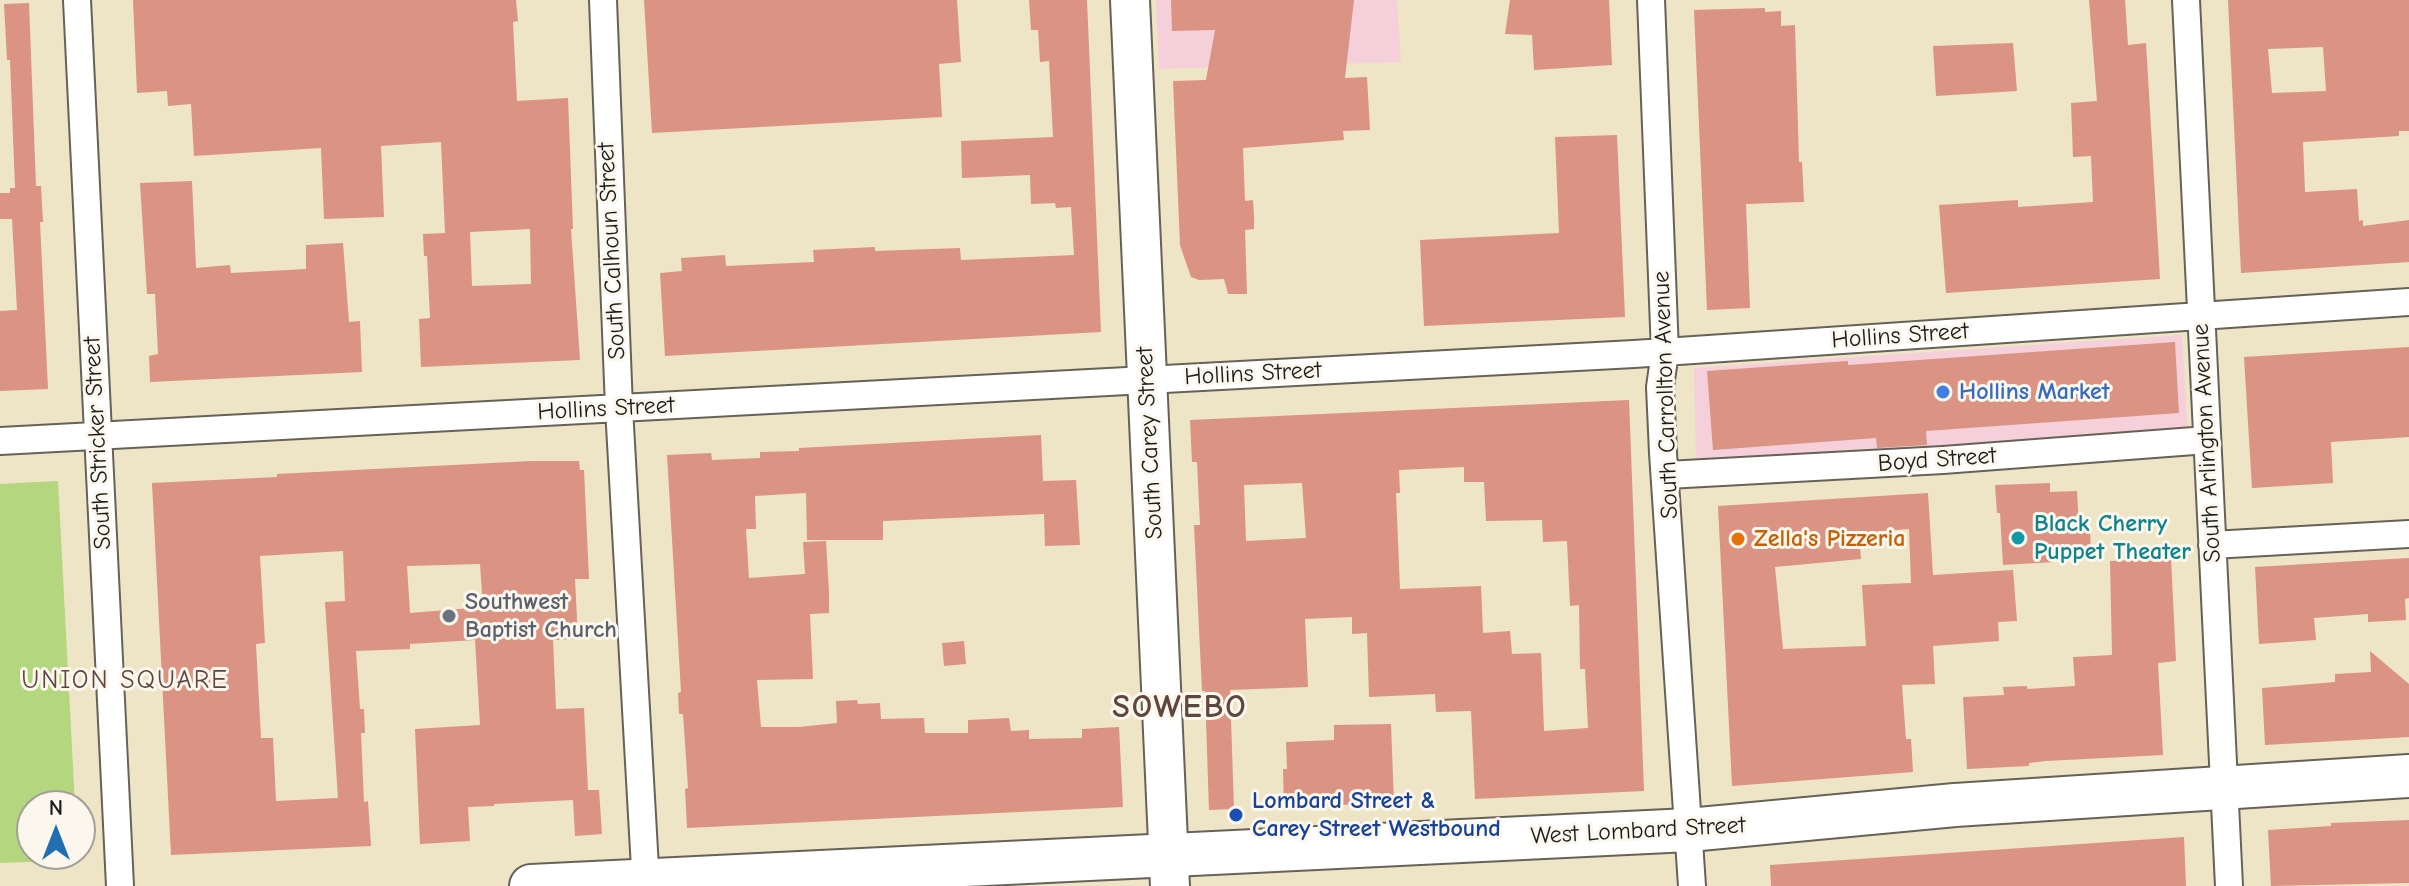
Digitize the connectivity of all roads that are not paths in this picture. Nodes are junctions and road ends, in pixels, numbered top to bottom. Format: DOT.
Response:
graph roads {
  1 [pos="77,0"];
  2 [pos="603,0"];
  3 [pos="1130,0"];
  4 [pos="1651,0"];
  5 [pos="2186,0"];
  6 [pos="2409,302"];
  7 [pos="2201,315"];
  8 [pos="1665,352"];
  9 [pos="1148,380"];
  10 [pos="619,408"];
  11 [pos="98,436"];
  12 [pos="2207,440"];
  13 [pos="0,441"];
  14 [pos="1667,475"];
  15 [pos="2409,534"];
  16 [pos="2212,545"];
  17 [pos="2409,776"];
  18 [pos="2224,789"];
  19 [pos="1689,830"];
  20 [pos="1169,870"];
  21 [pos="646,883"];
  22 [pos="120,886"];
  23 [pos="531,886"];
  24 [pos="1692,886"];
  25 [pos="2229,886"];
  1 -- 11 [label="street, South Stricker Street"];
  2 -- 10 [label="street, South Calhoun Street"];
  3 -- 9 [label="main road, South Carey Street"];
  4 -- 8 [label="street, South Carrollton Avenue"];
  5 -- 7 [label="street, South Arlington Avenue"];
  6 -- 7 [label="street, Hollins Street"];
  7 -- 8 [label="street, Hollins Street"];
  7 -- 12 [label="street, South Arlington Avenue"];
  8 -- 9 [label="street, Hollins Street"];
  8 -- 14 [label="street, South Carrollton Avenue"];
  9 -- 10 [label="street, Hollins Street"];
  9 -- 20 [label="main road, South Carey Street"];
  10 -- 11 [label="street, Hollins Street"];
  10 -- 21 [label="street, South Calhoun Street"];
  11 -- 13 [label="street, Hollins Street"];
  11 -- 22 [label="street, South Stricker Street"];
  12 -- 14 [label="street, Boyd Street"];
  12 -- 16 [label="street, South Arlington Avenue"];
  14 -- 19 [label="street, South Carrollton Avenue"];
  15 -- 16 [label="street"];
  16 -- 18 [label="street, South Arlington Avenue"];
  17 -- 18 [label="main road, West Lombard Street"];
  18 -- 19 [label="main road, West Lombard Street"];
  18 -- 25 [label="street, South Arlington Avenue"];
  19 -- 20 [label="main road, West Lombard Street"];
  19 -- 24 [label="street, South Carrollton Avenue"];
  20 -- 21 [label="main road, West Lombard Street"];
  21 -- 23 [label="main road, West Lombard Street"];
}
